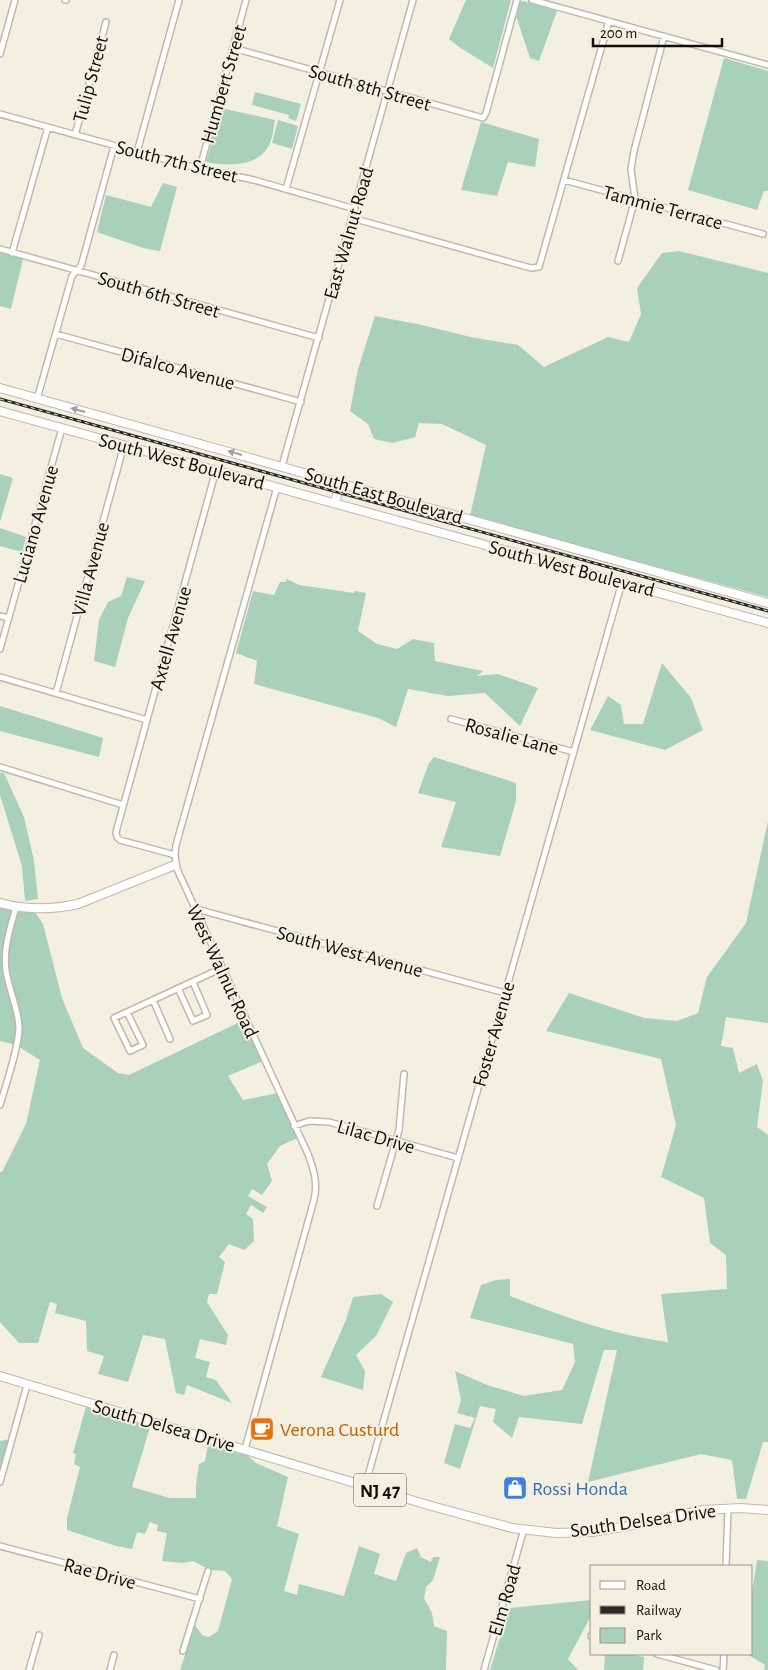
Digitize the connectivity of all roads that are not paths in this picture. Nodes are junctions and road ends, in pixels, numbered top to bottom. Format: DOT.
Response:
graph roads {
  1 [pos="15,0"];
  2 [pos="179,0"];
  3 [pos="246,0"];
  4 [pos="340,0"];
  5 [pos="413,0"];
  6 [pos="517,0"];
  7 [pos="532,0"];
  8 [pos="609,21"];
  9 [pos="106,22"];
  10 [pos="664,36"];
  11 [pos="233,48"];
  12 [pos="0,54"];
  13 [pos="768,65"];
  14 [pos="319,72"];
  15 [pos="387,92"];
  16 [pos="0,114"];
  17 [pos="48,128"];
  18 [pos="75,135"];
  19 [pos="114,146"];
  20 [pos="138,152"];
  21 [pos="200,168"];
  22 [pos="564,180"];
  23 [pos="286,189"];
  24 [pos="635,199"];
  25 [pos="355,209"];
  26 [pos="352,218"];
  27 [pos="763,234"];
  28 [pos="0,250"];
  29 [pos="12,253"];
  30 [pos="618,261"];
  31 [pos="76,271"];
  32 [pos="56,334"];
  33 [pos="319,338"];
  34 [pos="0,388"];
  35 [pos="37,399"];
  36 [pos="301,402"];
  37 [pos="0,411"];
  38 [pos="62,428"];
  39 [pos="124,445"];
  40 [pos="282,466"];
  41 [pos="216,470"];
  42 [pos="340,483"];
  43 [pos="277,487"];
  44 [pos="335,503"];
  45 [pos="622,582"];
  46 [pos="768,603"];
  47 [pos="0,616"];
  48 [pos="9,618"];
  49 [pos="768,623"];
  50 [pos="0,649"];
  51 [pos="0,677"];
  52 [pos="56,693"];
  53 [pos="451,719"];
  54 [pos="147,720"];
  55 [pos="574,752"];
  56 [pos="0,766"];
  57 [pos="123,805"];
  58 [pos="175,855"];
  59 [pos="176,865"];
  60 [pos="0,903"];
  61 [pos="16,907"];
  62 [pos="195,911"];
  63 [pos="222,968"];
  64 [pos="193,982"];
  65 [pos="178,988"];
  66 [pos="505,993"];
  67 [pos="153,1000"];
  68 [pos="128,1012"];
  69 [pos="170,1039"];
  70 [pos="404,1074"];
  71 [pos="2,1093"];
  72 [pos="0,1105"];
  73 [pos="294,1126"];
  74 [pos="396,1141"];
  75 [pos="458,1158"];
  76 [pos="377,1206"];
  77 [pos="0,1376"];
  78 [pos="27,1385"];
  79 [pos="245,1449"];
  80 [pos="0,1482"];
  81 [pos="365,1486"];
  82 [pos="728,1508"];
  83 [pos="768,1510"];
  84 [pos="524,1530"];
  85 [pos="0,1546"];
  86 [pos="726,1565"];
  87 [pos="208,1571"];
  88 [pos="200,1600"];
  89 [pos="39,1635"];
  90 [pos="183,1651"];
  91 [pos="114,1655"];
  92 [pos="661,1655"];
  93 [pos="724,1655"];
  94 [pos="29,1670"];
  95 [pos="110,1670"];
  96 [pos="484,1670"];
  97 [pos="716,1670"];
  98 [pos="723,1670"];
  1 -- 12 [label="street"];
  2 -- 20 [label="street"];
  3 -- 11 [label="street, Humbert Street"];
  4 -- 14 [label="street"];
  5 -- 15 [label="street, East Walnut Road"];
  6 -- 15 [label="street, South 8th Street"];
  7 -- 8 [label="street"];
  8 -- 10 [label="street"];
  8 -- 22 [label="street"];
  9 -- 18 [label="street, Tulip Street"];
  10 -- 13 [label="street"];
  10 -- 24 [label="street"];
  11 -- 14 [label="street, South 8th Street"];
  11 -- 21 [label="street, Humbert Street"];
  14 -- 15 [label="street, South 8th Street"];
  14 -- 23 [label="street"];
  15 -- 25 [label="street, East Walnut Road"];
  16 -- 17 [label="street, South 7th Street"];
  17 -- 18 [label="street, South 7th Street"];
  17 -- 29 [label="street"];
  18 -- 19 [label="street, South 7th Street"];
  19 -- 20 [label="street, South 7th Street"];
  19 -- 31 [label="street"];
  20 -- 21 [label="street, South 7th Street"];
  21 -- 23 [label="street, South 7th Street"];
  22 -- 24 [label="street, Tammie Terrace"];
  22 -- 26 [label="street"];
  23 -- 25 [label="street, South 7th Street"];
  24 -- 27 [label="street, Tammie Terrace"];
  24 -- 30 [label="street"];
  25 -- 26 [label="street, East Walnut Road"];
  26 -- 33 [label="street, East Walnut Road"];
  28 -- 29 [label="street, South 6th Street"];
  29 -- 31 [label="street, South 6th Street"];
  31 -- 32 [label="street"];
  31 -- 33 [label="street, South 6th Street"];
  32 -- 35 [label="street"];
  32 -- 36 [label="street, Difalco Avenue"];
  33 -- 36 [label="street, East Walnut Road"];
  34 -- 35 [label="main road, South East Boulevard"];
  40 -- 35 [label="main road, South East Boulevard, one-way"];
  36 -- 40 [label="street, East Walnut Road"];
  37 -- 38 [label="main road, South West Boulevard"];
  38 -- 39 [label="main road, South West Boulevard"];
  38 -- 48 [label="street, Luciano Avenue"];
  39 -- 41 [label="main road, South West Boulevard"];
  39 -- 52 [label="street, Villa Avenue"];
  40 -- 42 [label="main road, South East Boulevard"];
  41 -- 43 [label="main road, South West Boulevard"];
  41 -- 54 [label="street, Axtell Avenue"];
  42 -- 44 [label="main road"];
  42 -- 46 [label="main road, South East Boulevard"];
  43 -- 44 [label="main road, South West Boulevard"];
  43 -- 58 [label="street, West Walnut Road"];
  44 -- 45 [label="main road, South West Boulevard"];
  45 -- 49 [label="main road, South West Boulevard"];
  45 -- 55 [label="street, Foster Avenue"];
  47 -- 48 [label="street"];
  48 -- 50 [label="street, Luciano Avenue"];
  51 -- 52 [label="street"];
  52 -- 54 [label="street"];
  53 -- 55 [label="street, Rosalie Lane"];
  54 -- 57 [label="street, Axtell Avenue"];
  55 -- 66 [label="street, Foster Avenue"];
  56 -- 57 [label="street"];
  57 -- 58 [label="street, Axtell Avenue"];
  58 -- 59 [label="street, West Walnut Road"];
  59 -- 61 [label="main road"];
  59 -- 62 [label="street, West Walnut Road"];
  60 -- 61 [label="main road"];
  61 -- 71 [label="street"];
  62 -- 63 [label="street, West Walnut Road"];
  62 -- 66 [label="street, South West Avenue"];
  63 -- 64 [label="street"];
  63 -- 73 [label="street, West Walnut Road"];
  64 -- 65 [label="street"];
  64 -- 65 [label="street"];
  65 -- 67 [label="street"];
  66 -- 75 [label="street, Foster Avenue"];
  67 -- 68 [label="street"];
  67 -- 69 [label="street"];
  68 -- 68 [label="street"];
  70 -- 74 [label="street"];
  71 -- 72 [label="street"];
  73 -- 74 [label="street, Lilac Drive"];
  73 -- 79 [label="street, West Walnut Road"];
  74 -- 75 [label="street, Lilac Drive"];
  74 -- 76 [label="street"];
  75 -- 81 [label="street, Foster Avenue"];
  77 -- 78 [label="main road, South Delsea Drive / NJ 47"];
  78 -- 79 [label="main road, South Delsea Drive / NJ 47"];
  78 -- 80 [label="street"];
  79 -- 81 [label="main road, South Delsea Drive / NJ 47"];
  81 -- 84 [label="main road, South Delsea Drive / NJ 47"];
  82 -- 83 [label="main road, South Delsea Drive / NJ 47"];
  82 -- 84 [label="main road, South Delsea Drive / NJ 47"];
  82 -- 86 [label="street"];
  84 -- 96 [label="street, Elm Road"];
  85 -- 88 [label="street, Rae Drive"];
  87 -- 88 [label="street"];
  88 -- 90 [label="street"];
  89 -- 94 [label="street"];
  91 -- 95 [label="street"];
  92 -- 97 [label="street"];
  93 -- 98 [label="street"];
}
